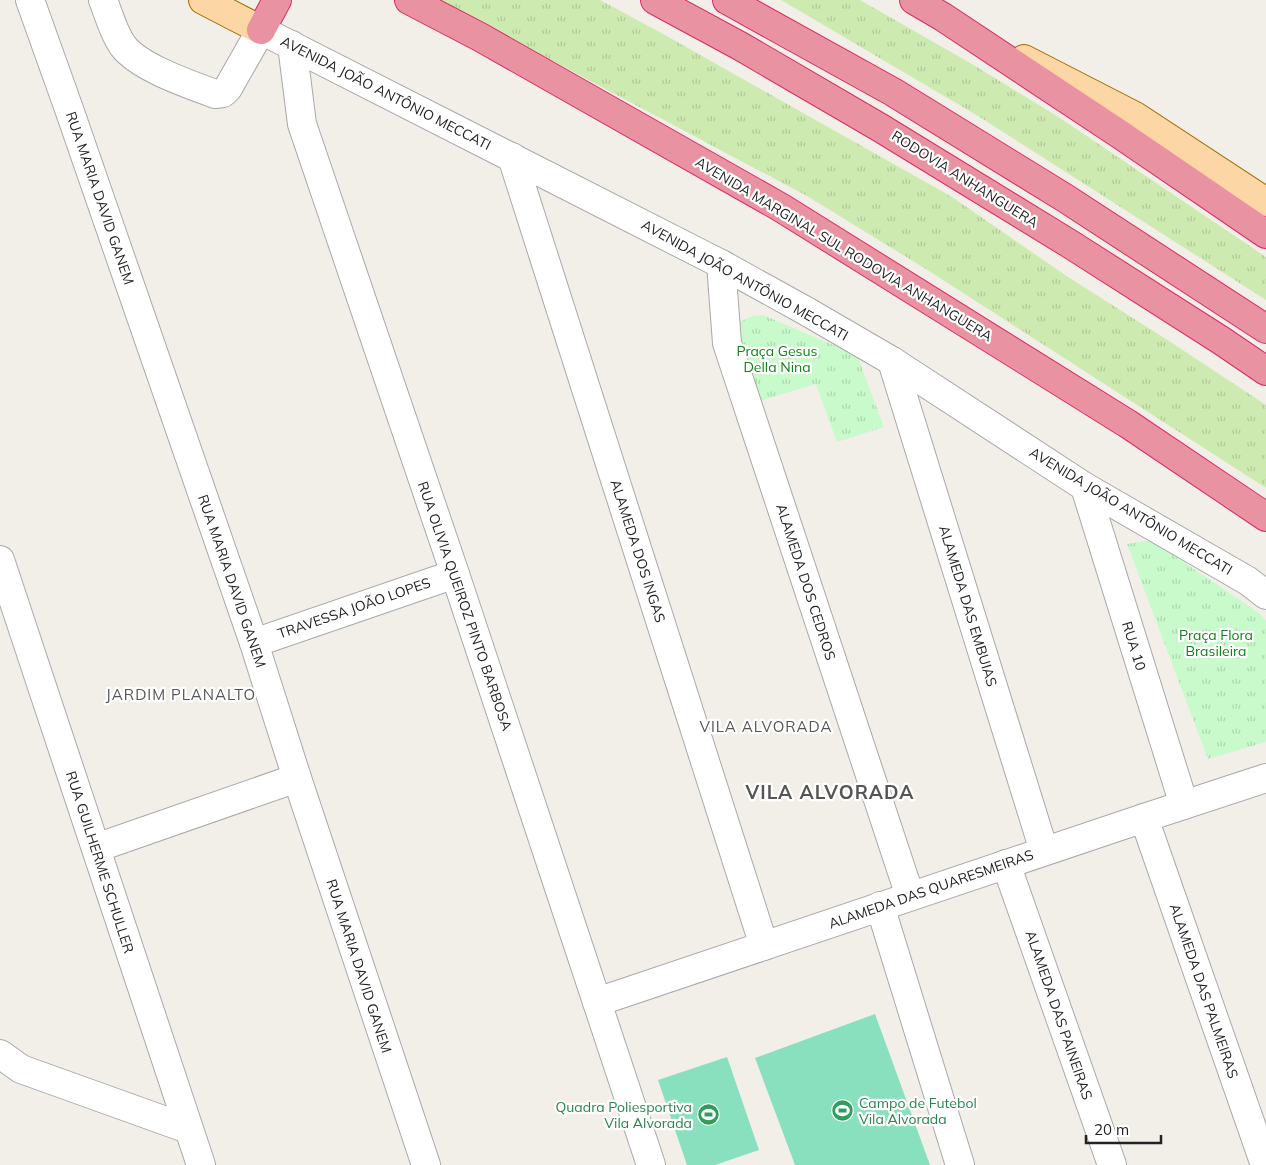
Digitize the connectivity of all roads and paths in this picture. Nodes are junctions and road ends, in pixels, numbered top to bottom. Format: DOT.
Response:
graph roads {
  1 [pos="30,0"];
  2 [pos="103,0"];
  3 [pos="203,0"];
  4 [pos="277,0"];
  5 [pos="409,0"];
  6 [pos="655,0"];
  7 [pos="727,0"];
  8 [pos="914,0"];
  9 [pos="943,17"];
  10 [pos="261,30"];
  11 [pos="292,45"];
  12 [pos="512,156"];
  13 [pos="1266,202"];
  14 [pos="1266,234"];
  15 [pos="722,264"];
  16 [pos="1266,329"];
  17 [pos="892,361"];
  18 [pos="1266,371"];
  19 [pos="1085,487"];
  20 [pos="1266,517"];
  21 [pos="0,560"];
  22 [pos="455,574"];
  23 [pos="1266,596"];
  24 [pos="254,643"];
  25 [pos="297,778"];
  26 [pos="1266,778"];
  27 [pos="1184,804"];
  28 [pos="1144,818"];
  29 [pos="96,848"];
  30 [pos="1044,851"];
  31 [pos="1006,864"];
  32 [pos="910,896"];
  33 [pos="880,906"];
  34 [pos="764,946"];
  35 [pos="597,1002"];
  36 [pos="7,1065"];
  37 [pos="188,1129"];
  38 [pos="200,1165"];
  39 [pos="426,1165"];
  40 [pos="651,1165"];
  41 [pos="960,1165"];
  42 [pos="1112,1165"];
  43 [pos="1265,1165"];
  1 -- 24 [label="street, RUA MARIA DAVID GANEM"];
  2 -- 10 [label="street"];
  3 -- 10 [label="main road, AVENIDA JOÃO ANTÔNIO MECCATI"];
  4 -- 10 [label="highway"];
  5 -- 20 [label="highway, AVENIDA MARGINAL SUL RODOVIA ANHANGUERA"];
  6 -- 18 [label="highway, RODOVIA ANHANGUERA"];
  7 -- 16 [label="highway"];
  8 -- 9 [label="highway"];
  9 -- 13 [label="main road"];
  9 -- 14 [label="highway"];
  10 -- 11 [label="street, AVENIDA JOÃO ANTÔNIO MECCATI"];
  11 -- 12 [label="street, AVENIDA JOÃO ANTÔNIO MECCATI"];
  11 -- 22 [label="street, RUA OLIVIA QUEIROZ PINTO BARBOSA"];
  12 -- 15 [label="street, AVENIDA JOÃO ANTÔNIO MECCATI"];
  12 -- 34 [label="street, ALAMEDA DOS INGAS"];
  15 -- 17 [label="street, AVENIDA JOÃO ANTÔNIO MECCATI"];
  15 -- 32 [label="street, ALAMEDA DOS CEDROS"];
  17 -- 19 [label="street, AVENIDA JOÃO ANTÔNIO MECCATI"];
  17 -- 30 [label="street, ALAMEDA DAS EMBUIAS"];
  19 -- 23 [label="street, AVENIDA JOÃO ANTÔNIO MECCATI"];
  19 -- 27 [label="street, RUA 10"];
  21 -- 29 [label="street, RUA GUILHERME SCHULLER"];
  22 -- 24 [label="street, TRAVESSA JOÃO LOPES"];
  22 -- 35 [label="street, RUA OLIVIA QUEIROZ PINTO BARBOSA"];
  24 -- 25 [label="street, RUA MARIA DAVID GANEM"];
  25 -- 29 [label="street"];
  25 -- 39 [label="street, RUA MARIA DAVID GANEM"];
  26 -- 27 [label="street, ALAMEDA DAS QUARESMEIRAS"];
  27 -- 28 [label="street, ALAMEDA DAS QUARESMEIRAS"];
  28 -- 30 [label="street, ALAMEDA DAS QUARESMEIRAS"];
  28 -- 43 [label="street, ALAMEDA DAS PALMEIRAS"];
  29 -- 37 [label="street, RUA GUILHERME SCHULLER"];
  30 -- 31 [label="street, ALAMEDA DAS QUARESMEIRAS"];
  31 -- 32 [label="street, ALAMEDA DAS QUARESMEIRAS"];
  31 -- 42 [label="street, ALAMEDA DAS PAINEIRAS"];
  32 -- 33 [label="street, ALAMEDA DAS QUARESMEIRAS"];
  33 -- 34 [label="street, ALAMEDA DAS QUARESMEIRAS"];
  33 -- 41 [label="street"];
  34 -- 35 [label="street, ALAMEDA DAS QUARESMEIRAS"];
  35 -- 40 [label="street, RUA OLIVIA QUEIROZ PINTO BARBOSA"];
  36 -- 37 [label="street"];
  37 -- 38 [label="street, RUA GUILHERME SCHULLER"];
}
